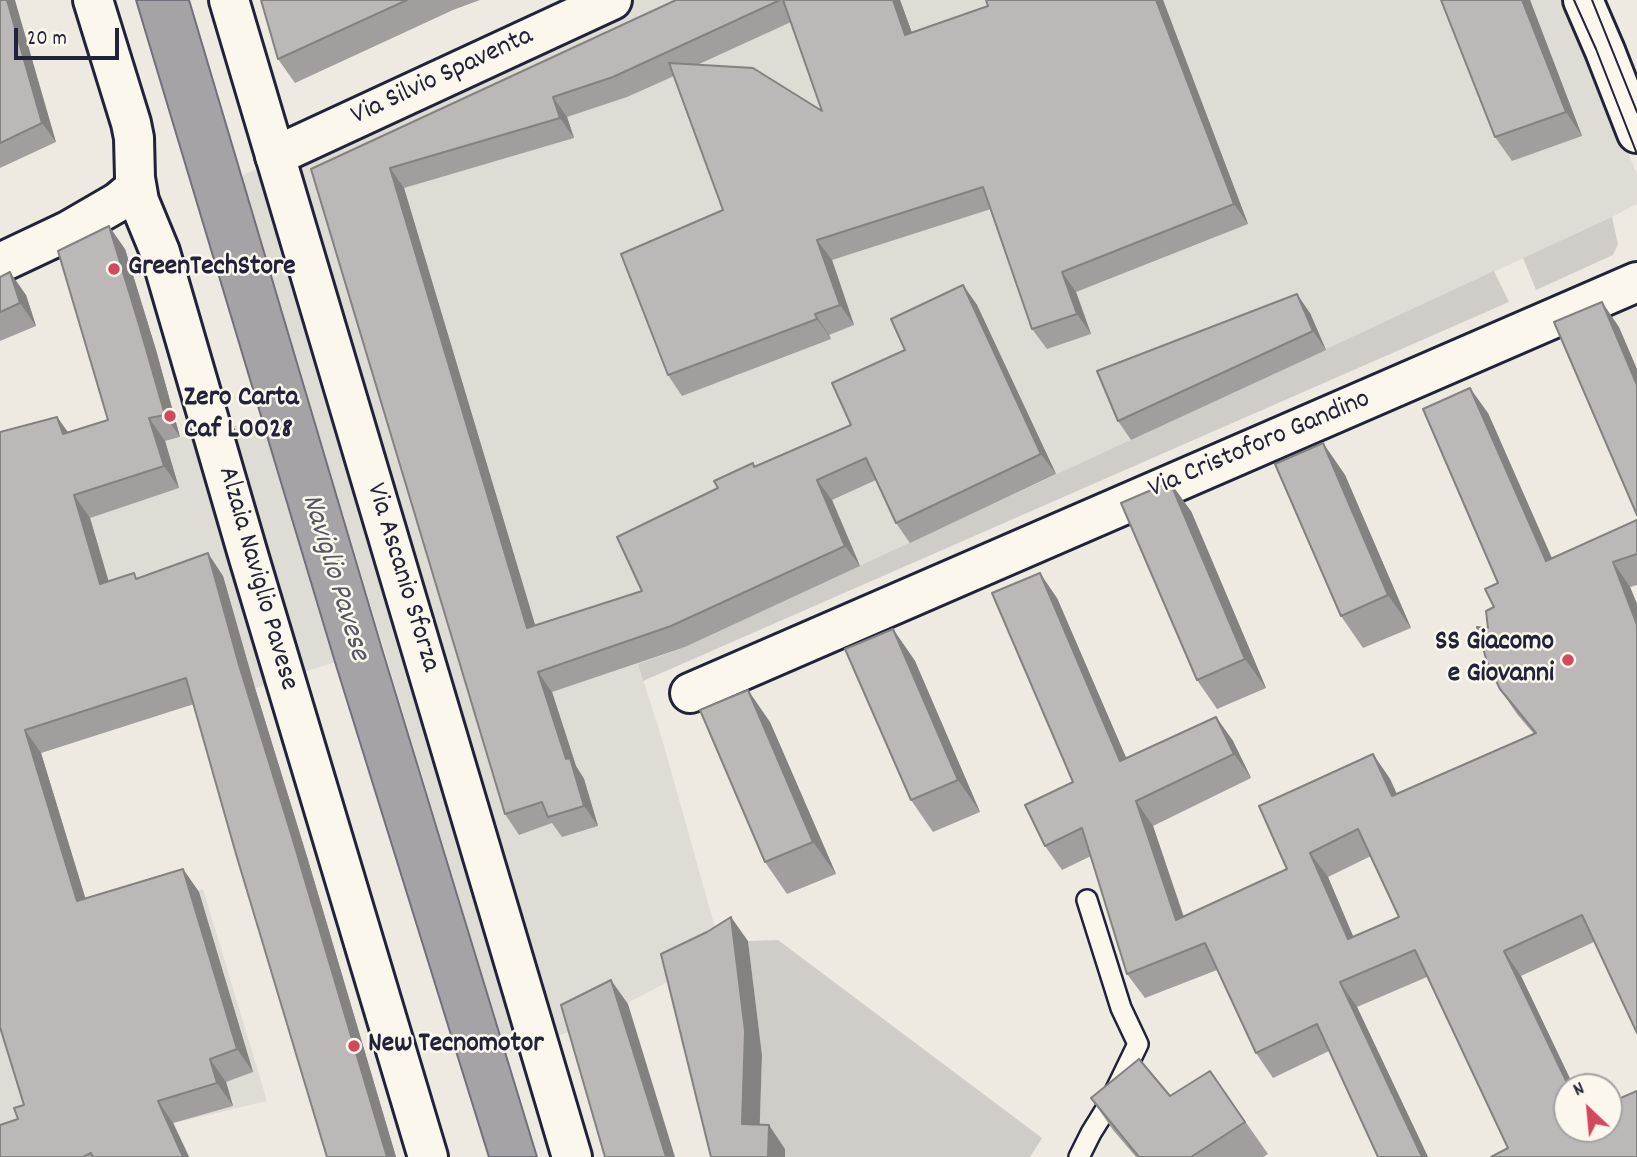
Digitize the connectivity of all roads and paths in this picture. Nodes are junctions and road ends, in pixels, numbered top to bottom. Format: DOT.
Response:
graph roads {
  1 [pos="93,0"];
  2 [pos="229,0"];
  3 [pos="612,0"];
  4 [pos="1583,0"];
  5 [pos="1637,133"];
  6 [pos="275,156"];
  7 [pos="136,187"];
  8 [pos="0,262"];
  9 [pos="1637,282"];
  10 [pos="690,693"];
  11 [pos="1087,900"];
  12 [pos="428,1157"];
  13 [pos="572,1157"];
  14 [pos="1079,1157"];
  1 -- 7 [label="street, Alzaia Naviglio Pavese"];
  2 -- 6 [label="street, Via Ascanio Sforza"];
  3 -- 6 [label="street, Via Silvio Spaventa"];
  4 -- 5 [label="street"];
  6 -- 13 [label="street, Via Ascanio Sforza"];
  7 -- 8 [label="street"];
  7 -- 12 [label="street, Alzaia Naviglio Pavese"];
  9 -- 10 [label="street, Via Cristoforo Gandino"];
  11 -- 14 [label="lane"];
}
